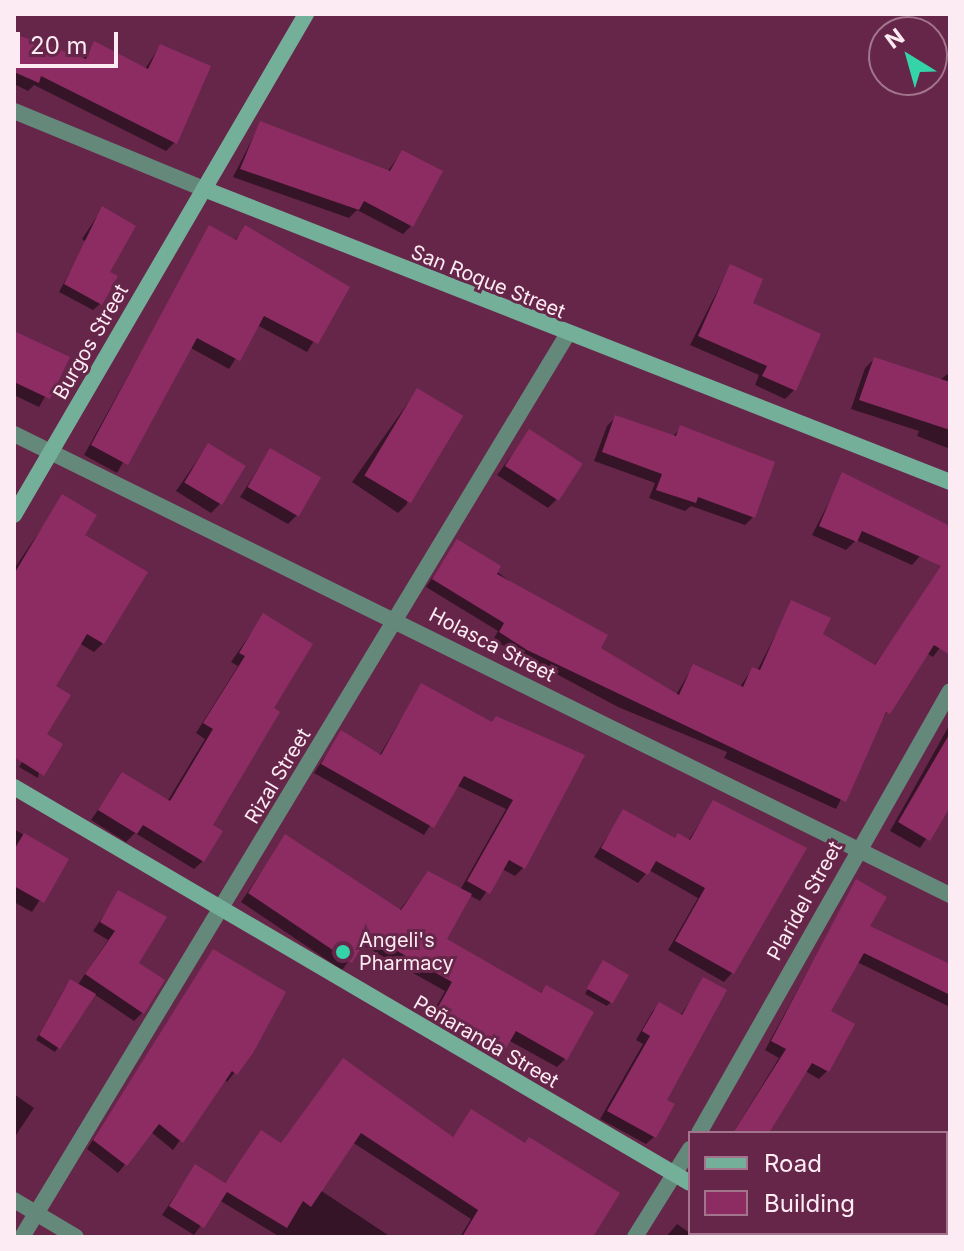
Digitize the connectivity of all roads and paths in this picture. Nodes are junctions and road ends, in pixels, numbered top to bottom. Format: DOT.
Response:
graph roads {
  1 [pos="306,14"];
  2 [pos="14,111"];
  3 [pos="204,189"];
  4 [pos="567,335"];
  5 [pos="14,434"];
  6 [pos="50,452"];
  7 [pos="950,482"];
  8 [pos="14,515"];
  9 [pos="396,618"];
  10 [pos="950,691"];
  11 [pos="14,787"];
  12 [pos="856,851"];
  13 [pos="950,895"];
  14 [pos="220,911"];
  15 [pos="700,1131"];
  16 [pos="688,1158"];
  17 [pos="683,1179"];
  18 [pos="14,1200"];
  19 [pos="37,1214"];
  20 [pos="22,1237"];
  21 [pos="76,1237"];
  22 [pos="635,1237"];
  1 -- 3 [label="street, Burgos Street"];
  2 -- 3 [label="street, San Roque Street"];
  3 -- 4 [label="street, San Roque Street"];
  3 -- 6 [label="street, Burgos Street"];
  4 -- 7 [label="street, San Roque Street"];
  4 -- 9 [label="street, Rizal Street"];
  5 -- 6 [label="street, Holasca Street"];
  6 -- 8 [label="street, Burgos Street"];
  6 -- 9 [label="street, Holasca Street"];
  9 -- 12 [label="street, Holasca Street"];
  9 -- 14 [label="street, Rizal Street"];
  10 -- 12 [label="street, Plaridel Street"];
  11 -- 14 [label="street, Peñaranda Street"];
  12 -- 13 [label="street, Holasca Street"];
  12 -- 15 [label="street, Plaridel Street"];
  14 -- 17 [label="street, Peñaranda Street"];
  14 -- 19 [label="street, Rizal Street"];
  16 -- 17 [label="street"];
  17 -- 22 [label="street"];
  18 -- 19 [label="street"];
  19 -- 20 [label="street, Rizal Street"];
  19 -- 21 [label="street"];
}
